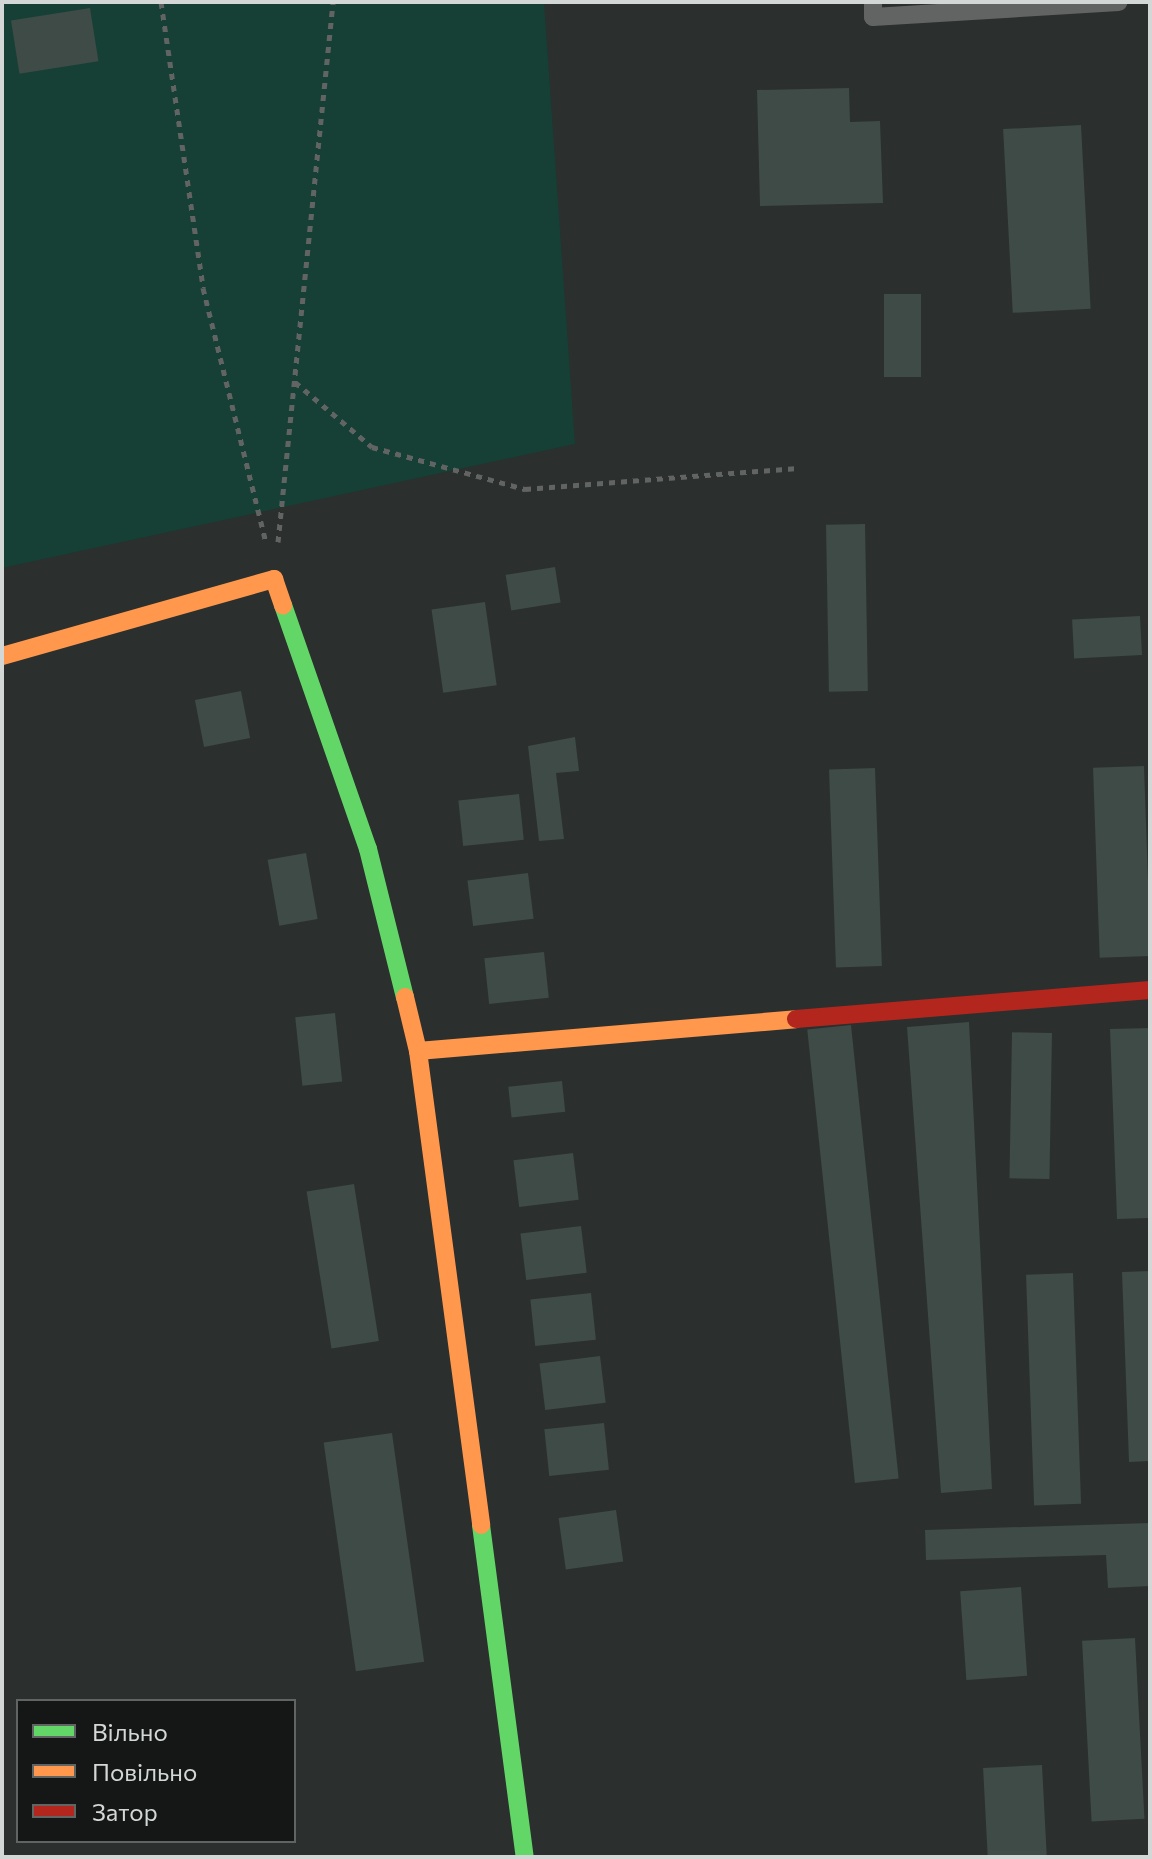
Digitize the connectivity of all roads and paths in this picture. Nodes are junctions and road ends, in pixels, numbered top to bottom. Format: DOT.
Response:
graph roads {
  1 [pos="161,2"];
  2 [pos="333,2"];
  3 [pos="873,2"];
  4 [pos="1119,2"];
  5 [pos="295,382"];
  6 [pos="798,468"];
  7 [pos="274,579"];
  8 [pos="2,656"];
  9 [pos="1150,990"];
  10 [pos="418,1051"];
  11 [pos="525,1857"];
  1 -- 7 [label="path"];
  2 -- 5 [label="path"];
  3 -- 4 [label="lane"];
  5 -- 6 [label="path"];
  5 -- 7 [label="path"];
  7 -- 8 [label="street"];
  7 -- 10 [label="street"];
  9 -- 10 [label="street"];
  10 -- 11 [label="street"];
}
